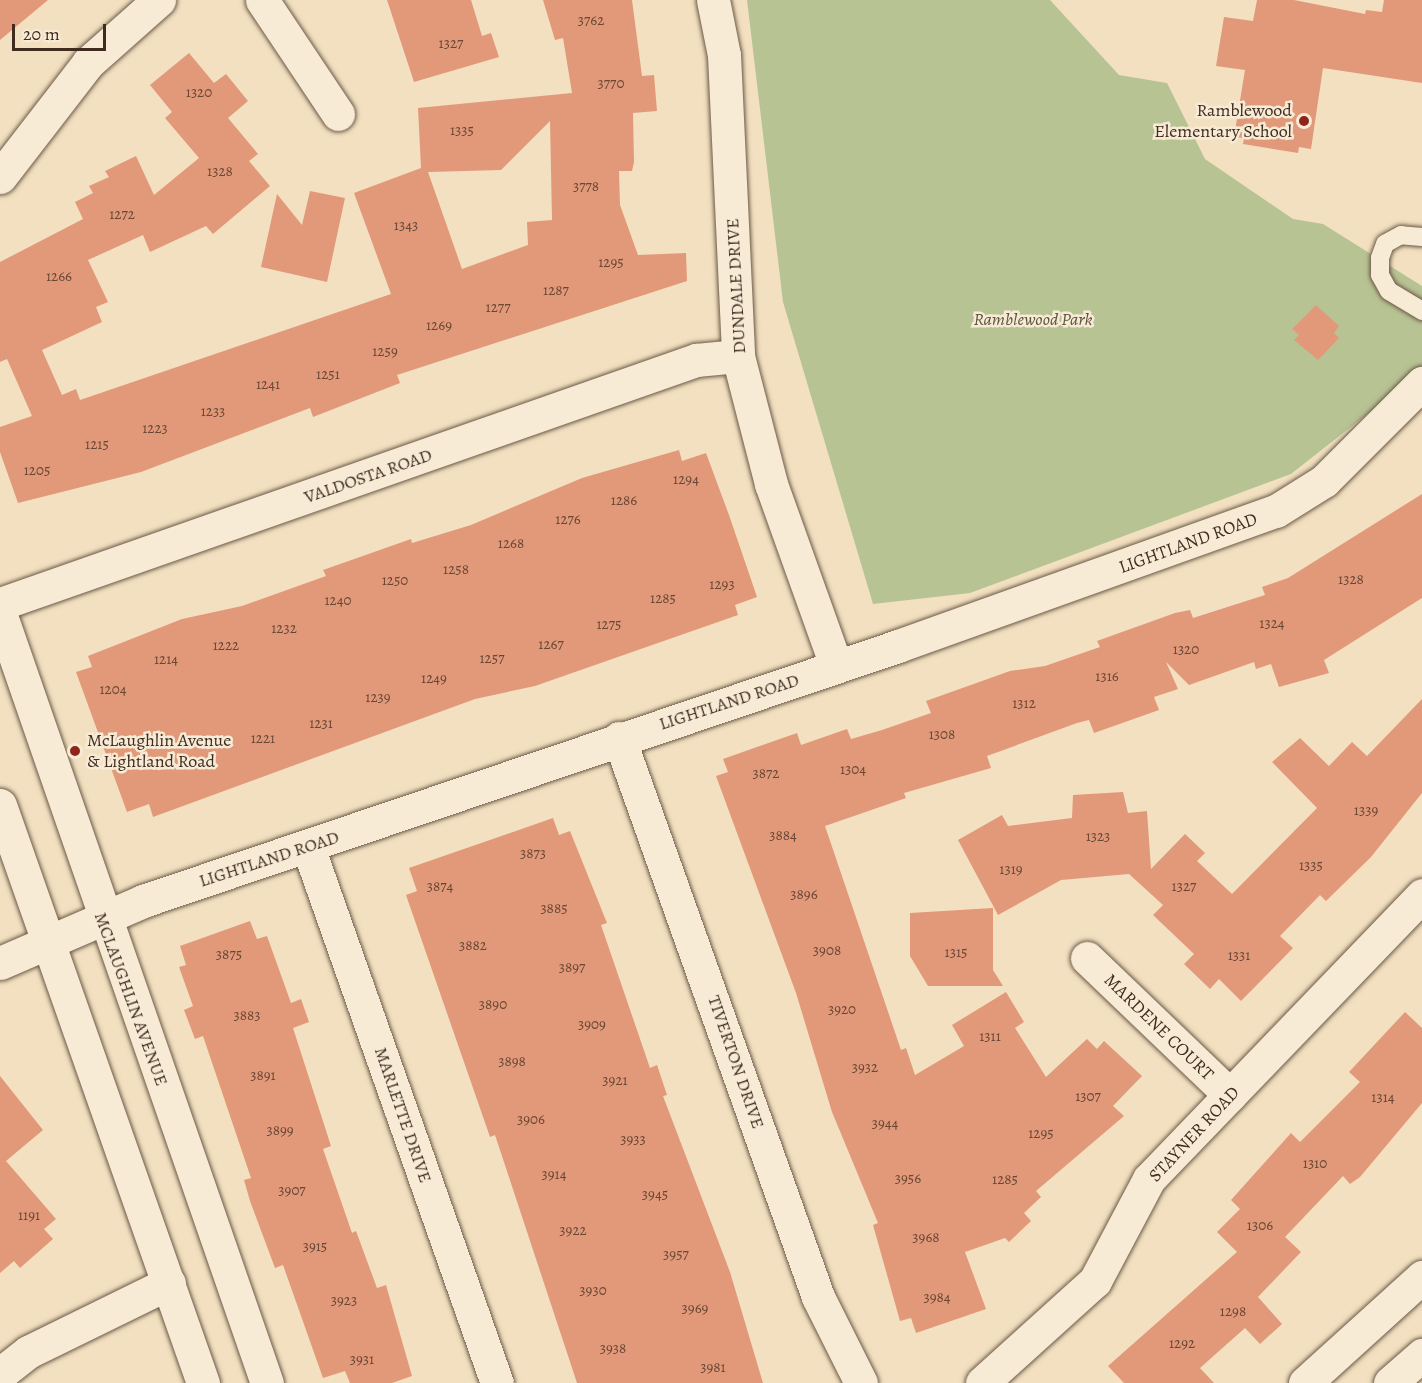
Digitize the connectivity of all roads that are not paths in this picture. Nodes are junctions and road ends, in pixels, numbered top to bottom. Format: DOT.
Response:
graph roads {
  1 [pos="159,0"];
  2 [pos="262,0"];
  3 [pos="713,0"];
  4 [pos="338,114"];
  5 [pos="0,177"];
  6 [pos="1422,237"];
  7 [pos="1422,311"];
  8 [pos="738,356"];
  9 [pos="1422,383"];
  10 [pos="0,604"];
  11 [pos="0,613"];
  12 [pos="836,666"];
  13 [pos="619,738"];
  14 [pos="0,805"];
  15 [pos="308,847"];
  16 [pos="1422,895"];
  17 [pos="102,919"];
  18 [pos="46,940"];
  19 [pos="1087,958"];
  20 [pos="0,963"];
  21 [pos="1230,1095"];
  22 [pos="1422,1278"];
  23 [pos="169,1283"];
  24 [pos="1422,1355"];
  25 [pos="0,1374"];
  26 [pos="203,1383"];
  27 [pos="267,1383"];
  28 [pos="497,1383"];
  29 [pos="861,1383"];
  30 [pos="982,1383"];
  31 [pos="1305,1383"];
  32 [pos="1390,1383"];
  1 -- 5 [label="street"];
  2 -- 4 [label="street"];
  3 -- 8 [label="street, DUNDALE DRIVE"];
  6 -- 7 [label="lane"];
  8 -- 10 [label="street, VALDOSTA ROAD"];
  8 -- 12 [label="street, DUNDALE DRIVE"];
  9 -- 12 [label="street, LIGHTLAND ROAD"];
  11 -- 17 [label="street, MCLAUGHLIN AVENUE"];
  12 -- 13 [label="street, LIGHTLAND ROAD"];
  13 -- 15 [label="street, LIGHTLAND ROAD"];
  13 -- 29 [label="street, TIVERTON DRIVE"];
  14 -- 18 [label="street"];
  15 -- 17 [label="street, LIGHTLAND ROAD"];
  15 -- 28 [label="street, MARLETTE DRIVE"];
  16 -- 21 [label="street, STAYNER ROAD"];
  17 -- 18 [label="street, LIGHTLAND ROAD"];
  17 -- 27 [label="street, MCLAUGHLIN AVENUE"];
  18 -- 20 [label="street, LIGHTLAND ROAD"];
  18 -- 23 [label="street"];
  19 -- 21 [label="street, MARDENE COURT"];
  21 -- 30 [label="street, STAYNER ROAD"];
  22 -- 31 [label="street"];
  23 -- 25 [label="street"];
  23 -- 26 [label="street"];
  24 -- 32 [label="street"];
}
